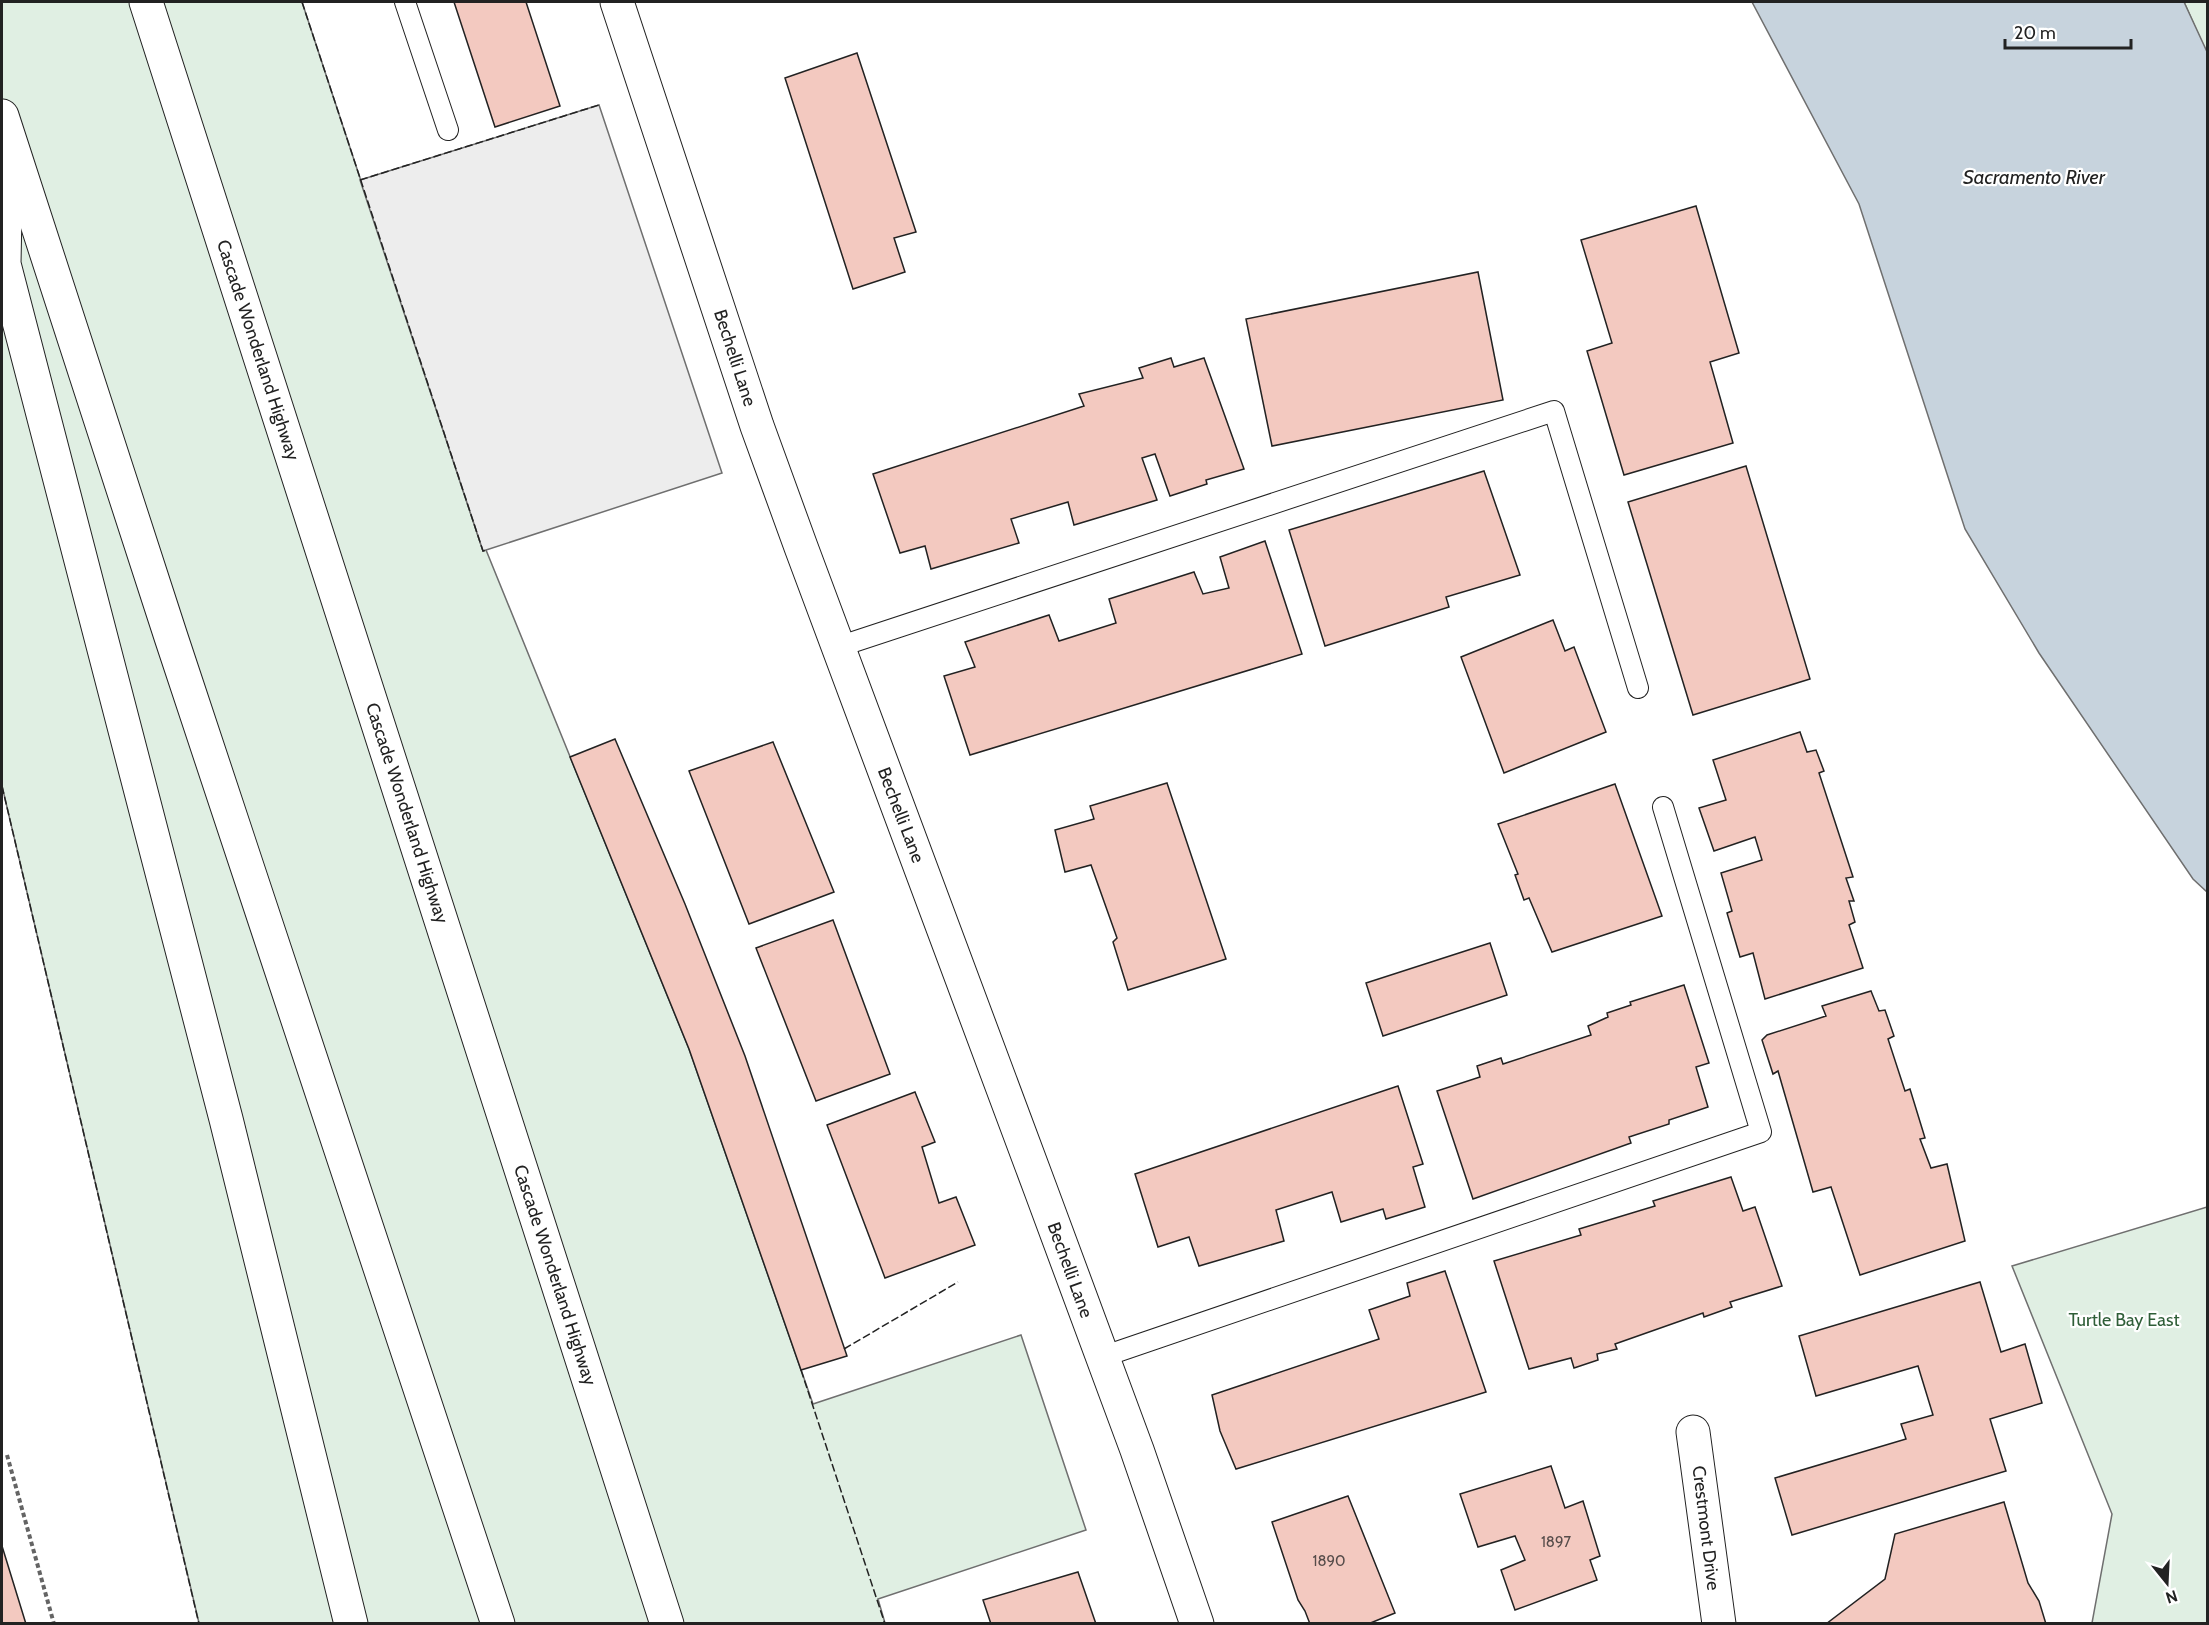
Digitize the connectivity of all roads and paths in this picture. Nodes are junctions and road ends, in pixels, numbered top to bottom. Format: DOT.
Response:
graph roads {
  1 [pos="146,2"];
  2 [pos="405,2"];
  3 [pos="617,2"];
  4 [pos="4,124"];
  5 [pos="448,130"];
  6 [pos="838,647"];
  7 [pos="1638,688"];
  8 [pos="1663,807"];
  9 [pos="1102,1357"];
  10 [pos="1694,1432"];
  11 [pos="7,1455"];
  12 [pos="617,1466"];
  13 [pos="54,1623"];
  14 [pos="351,1623"];
  15 [pos="498,1623"];
  16 [pos="667,1623"];
  17 [pos="690,1623"];
  18 [pos="1197,1623"];
  19 [pos="1719,1623"];
  1 -- 12 [label="main road, Cascade Wonderland Highway"];
  2 -- 5 [label="lane"];
  3 -- 6 [label="main road, Bechelli Lane"];
  4 -- 14 [label="main road"];
  4 -- 15 [label="main road"];
  6 -- 7 [label="lane"];
  6 -- 9 [label="main road, Bechelli Lane"];
  8 -- 9 [label="lane"];
  9 -- 18 [label="main road, Bechelli Lane"];
  10 -- 19 [label="main road, Crestmont Drive"];
  11 -- 13 [label="path"];
  12 -- 16 [label="main road, Cascade Wonderland Highway"];
  12 -- 17 [label="main road"];
}
